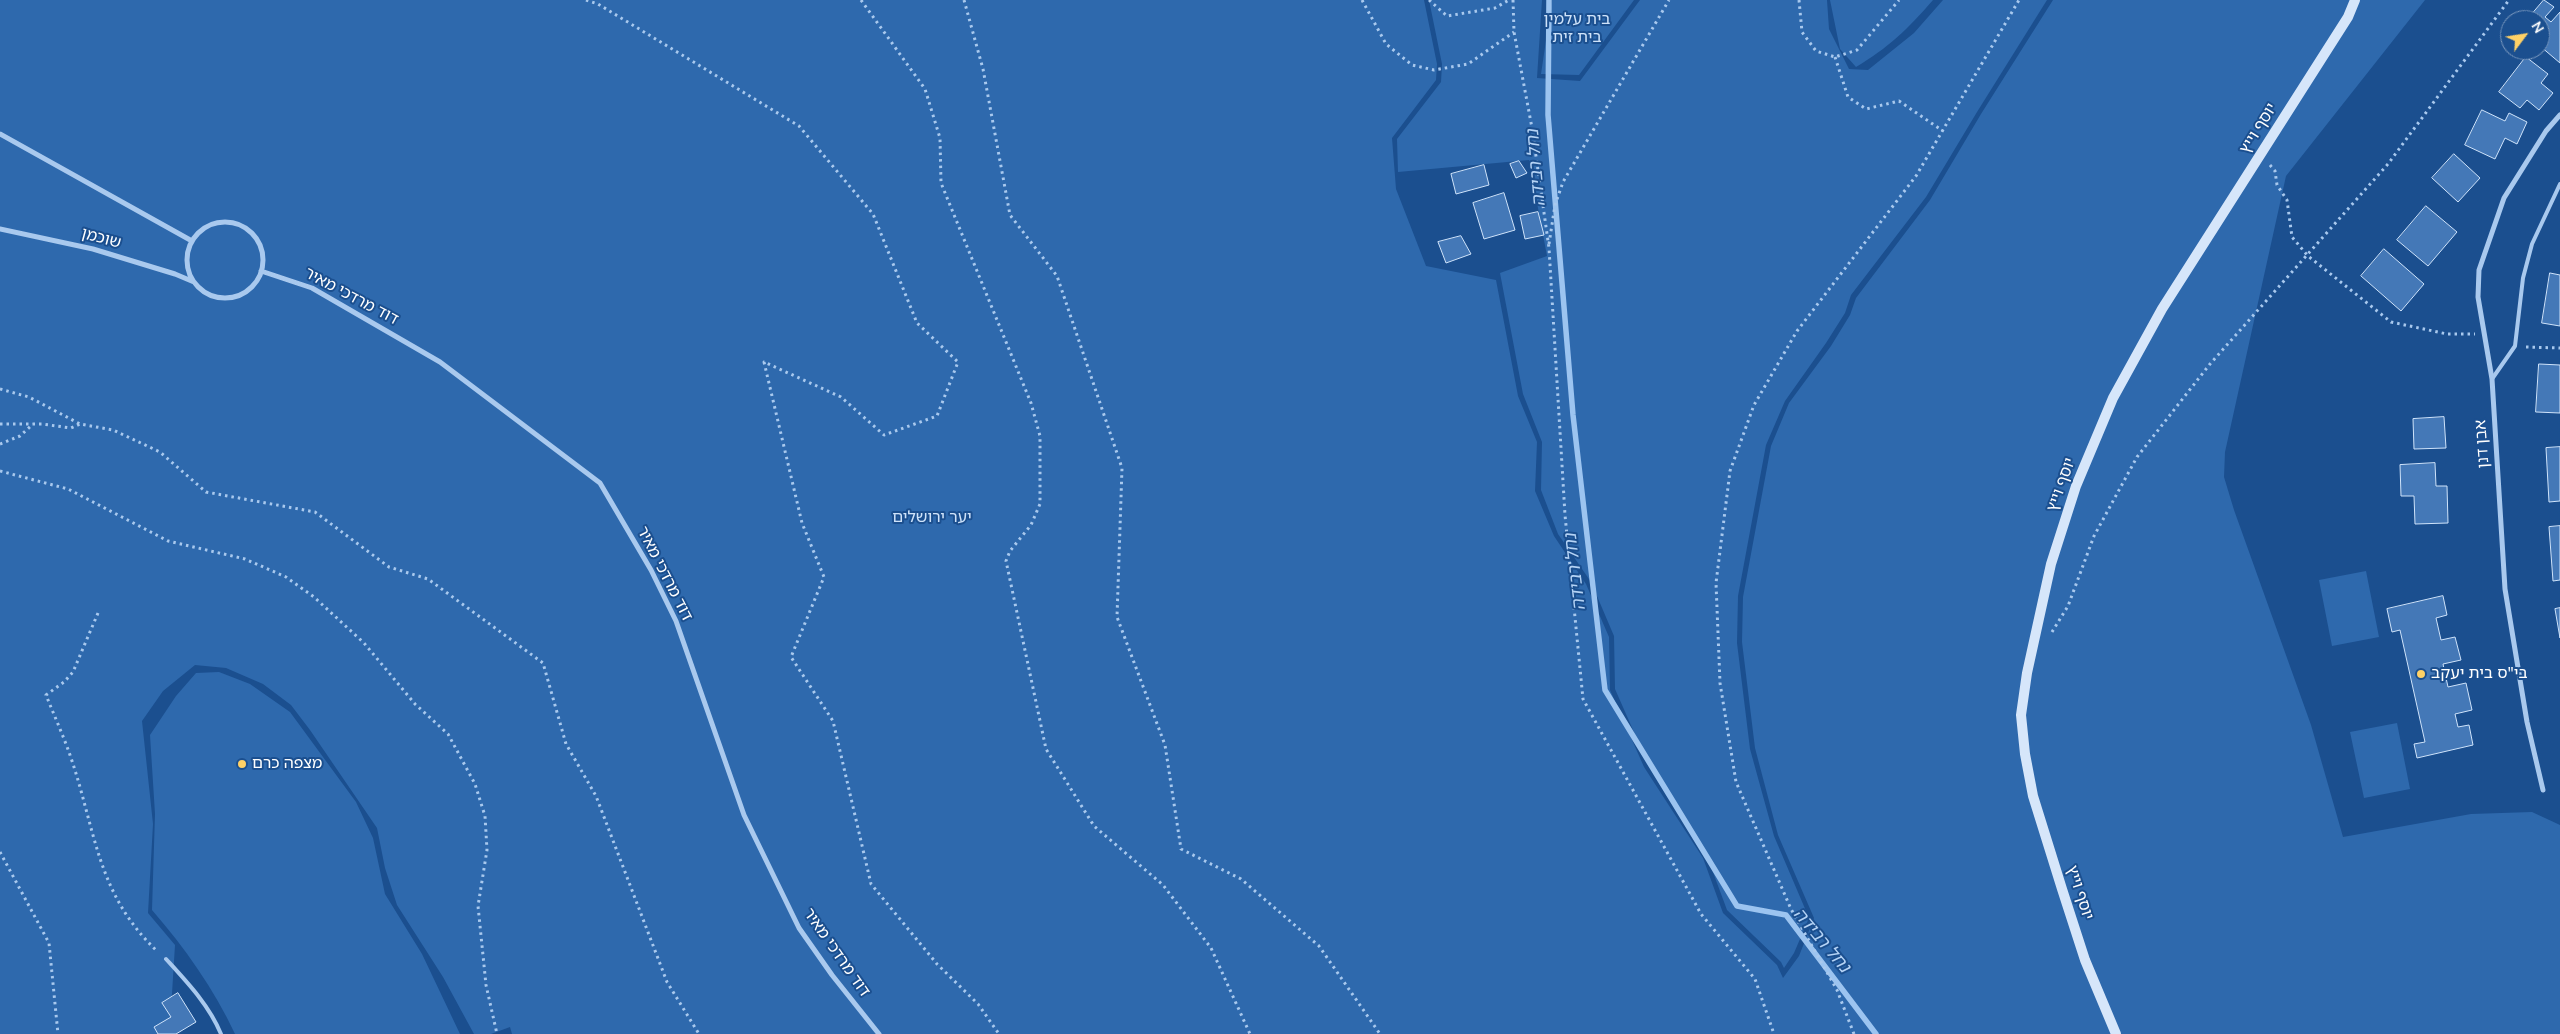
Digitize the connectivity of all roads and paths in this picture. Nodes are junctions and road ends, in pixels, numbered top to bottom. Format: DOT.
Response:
graph roads {
  1 [pos="586,0"];
  2 [pos="861,0"];
  3 [pos="964,0"];
  4 [pos="1362,0"];
  5 [pos="1429,0"];
  6 [pos="1509,0"];
  7 [pos="1514,0"];
  8 [pos="1669,0"];
  9 [pos="1799,0"];
  10 [pos="1900,0"];
  11 [pos="2019,0"];
  12 [pos="2355,0"];
  13 [pos="2509,0"];
  14 [pos="1514,32"];
  15 [pos="1836,57"];
  16 [pos="2560,115"];
  17 [pos="1943,131"];
  18 [pos="0,134"];
  19 [pos="2269,141"];
  20 [pos="2560,184"];
  21 [pos="0,229"];
  22 [pos="192,241"];
  23 [pos="1548,248"];
  24 [pos="2308,256"];
  25 [pos="262,271"];
  26 [pos="194,282"];
  27 [pos="2483,334"];
  28 [pos="2515,346"];
  29 [pos="2560,348"];
  30 [pos="2492,379"];
  31 [pos="0,389"];
  32 [pos="0,424"];
  33 [pos="33,424"];
  34 [pos="80,424"];
  35 [pos="0,444"];
  36 [pos="0,471"];
  37 [pos="98,613"];
  38 [pos="2047,639"];
  39 [pos="2543,790"];
  40 [pos="0,852"];
  41 [pos="166,959"];
  42 [pos="58,1034"];
  43 [pos="222,1034"];
  44 [pos="497,1034"];
  45 [pos="699,1034"];
  46 [pos="879,1034"];
  47 [pos="999,1034"];
  48 [pos="1250,1034"];
  49 [pos="1380,1034"];
  50 [pos="1774,1034"];
  51 [pos="1854,1034"];
  52 [pos="2116,1034"];
  1 -- 47 [label="path"];
  2 -- 48 [label="path"];
  3 -- 49 [label="path"];
  4 -- 14 [label="path"];
  5 -- 6 [label="path"];
  7 -- 14 [label="path"];
  8 -- 23 [label="path"];
  9 -- 15 [label="path"];
  10 -- 15 [label="path"];
  11 -- 17 [label="path"];
  12 -- 19 [label="main road, יוסף וייץ"];
  13 -- 24 [label="path"];
  14 -- 23 [label="path"];
  15 -- 17 [label="path"];
  16 -- 27 [label="street, אבן דנן"];
  17 -- 51 [label="path"];
  18 -- 22 [label="street"];
  19 -- 24 [label="path"];
  19 -- 52 [label="main road, יוסף וייץ"];
  20 -- 28 [label="lane"];
  21 -- 26 [label="street, שוכמן"];
  22 -- 25 [label="street"];
  22 -- 26 [label="street"];
  23 -- 50 [label="path"];
  24 -- 27 [label="path"];
  24 -- 38 [label="path"];
  25 -- 26 [label="street"];
  25 -- 46 [label="street, דוד מרדכי מאיר"];
  27 -- 30 [label="street, אבן דנן"];
  28 -- 29 [label="path"];
  28 -- 30 [label="lane"];
  30 -- 39 [label="street, אבן דנן"];
  31 -- 34 [label="path"];
  32 -- 33 [label="path"];
  33 -- 34 [label="path"];
  33 -- 35 [label="path"];
  34 -- 45 [label="path"];
  36 -- 44 [label="path"];
  37 -- 41 [label="path"];
  40 -- 42 [label="path"];
  41 -- 43 [label="lane"];
}
